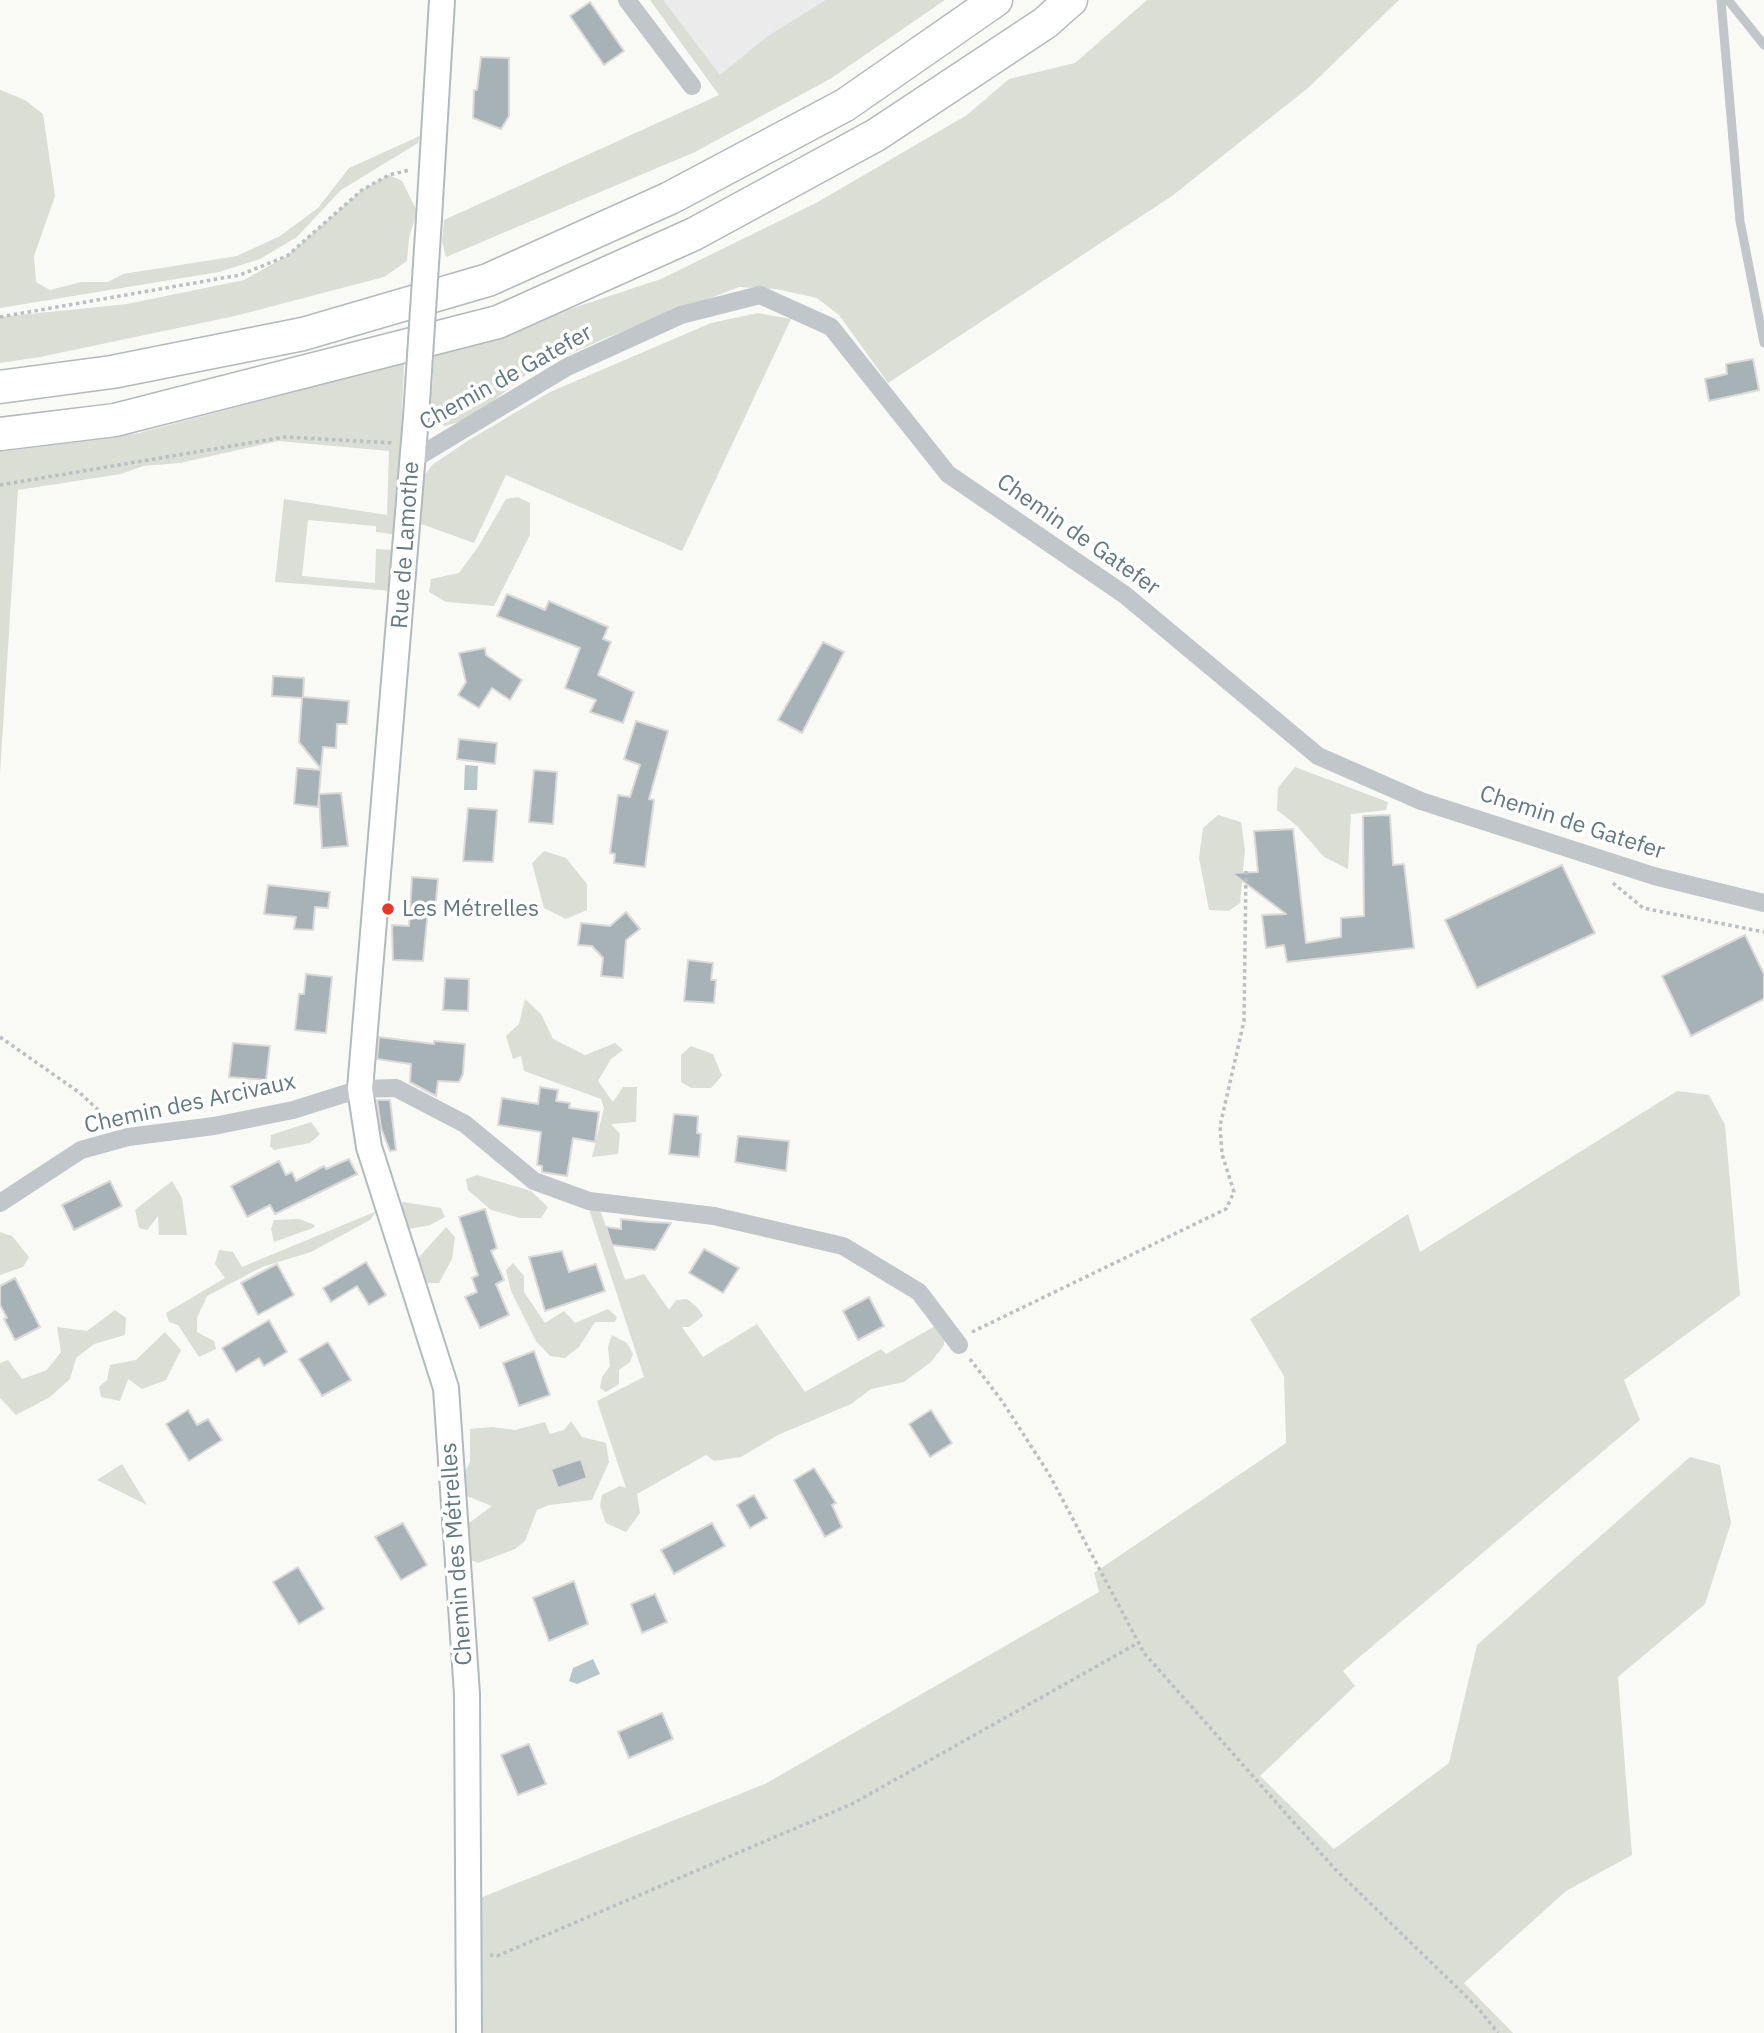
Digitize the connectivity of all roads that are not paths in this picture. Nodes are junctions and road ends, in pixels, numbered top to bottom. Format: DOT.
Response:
graph roads {
  1 [pos="442,0"];
  2 [pos="627,0"];
  3 [pos="996,0"];
  4 [pos="1071,0"];
  5 [pos="1721,0"];
  6 [pos="1728,0"];
  7 [pos="1764,45"];
  8 [pos="692,86"];
  9 [pos="1764,343"];
  10 [pos="0,387"];
  11 [pos="0,433"];
  12 [pos="412,452"];
  13 [pos="1764,903"];
  14 [pos="360,1088"];
  15 [pos="0,1203"];
  16 [pos="959,1345"];
  17 [pos="469,2033"];
  1 -- 12 [label="street, Rue de Lamothe, bridge"];
  2 -- 8 [label="street"];
  3 -- 10 [label="highway"];
  4 -- 11 [label="highway"];
  5 -- 9 [label="lane"];
  6 -- 7 [label="lane"];
  12 -- 13 [label="street, Chemin de Gatefer"];
  12 -- 14 [label="street, Rue de Lamothe"];
  14 -- 15 [label="street, Chemin des Arcivaux"];
  14 -- 16 [label="street, Chemin des Arcivaux"];
  14 -- 17 [label="street, Chemin des Métrelles"];
}
